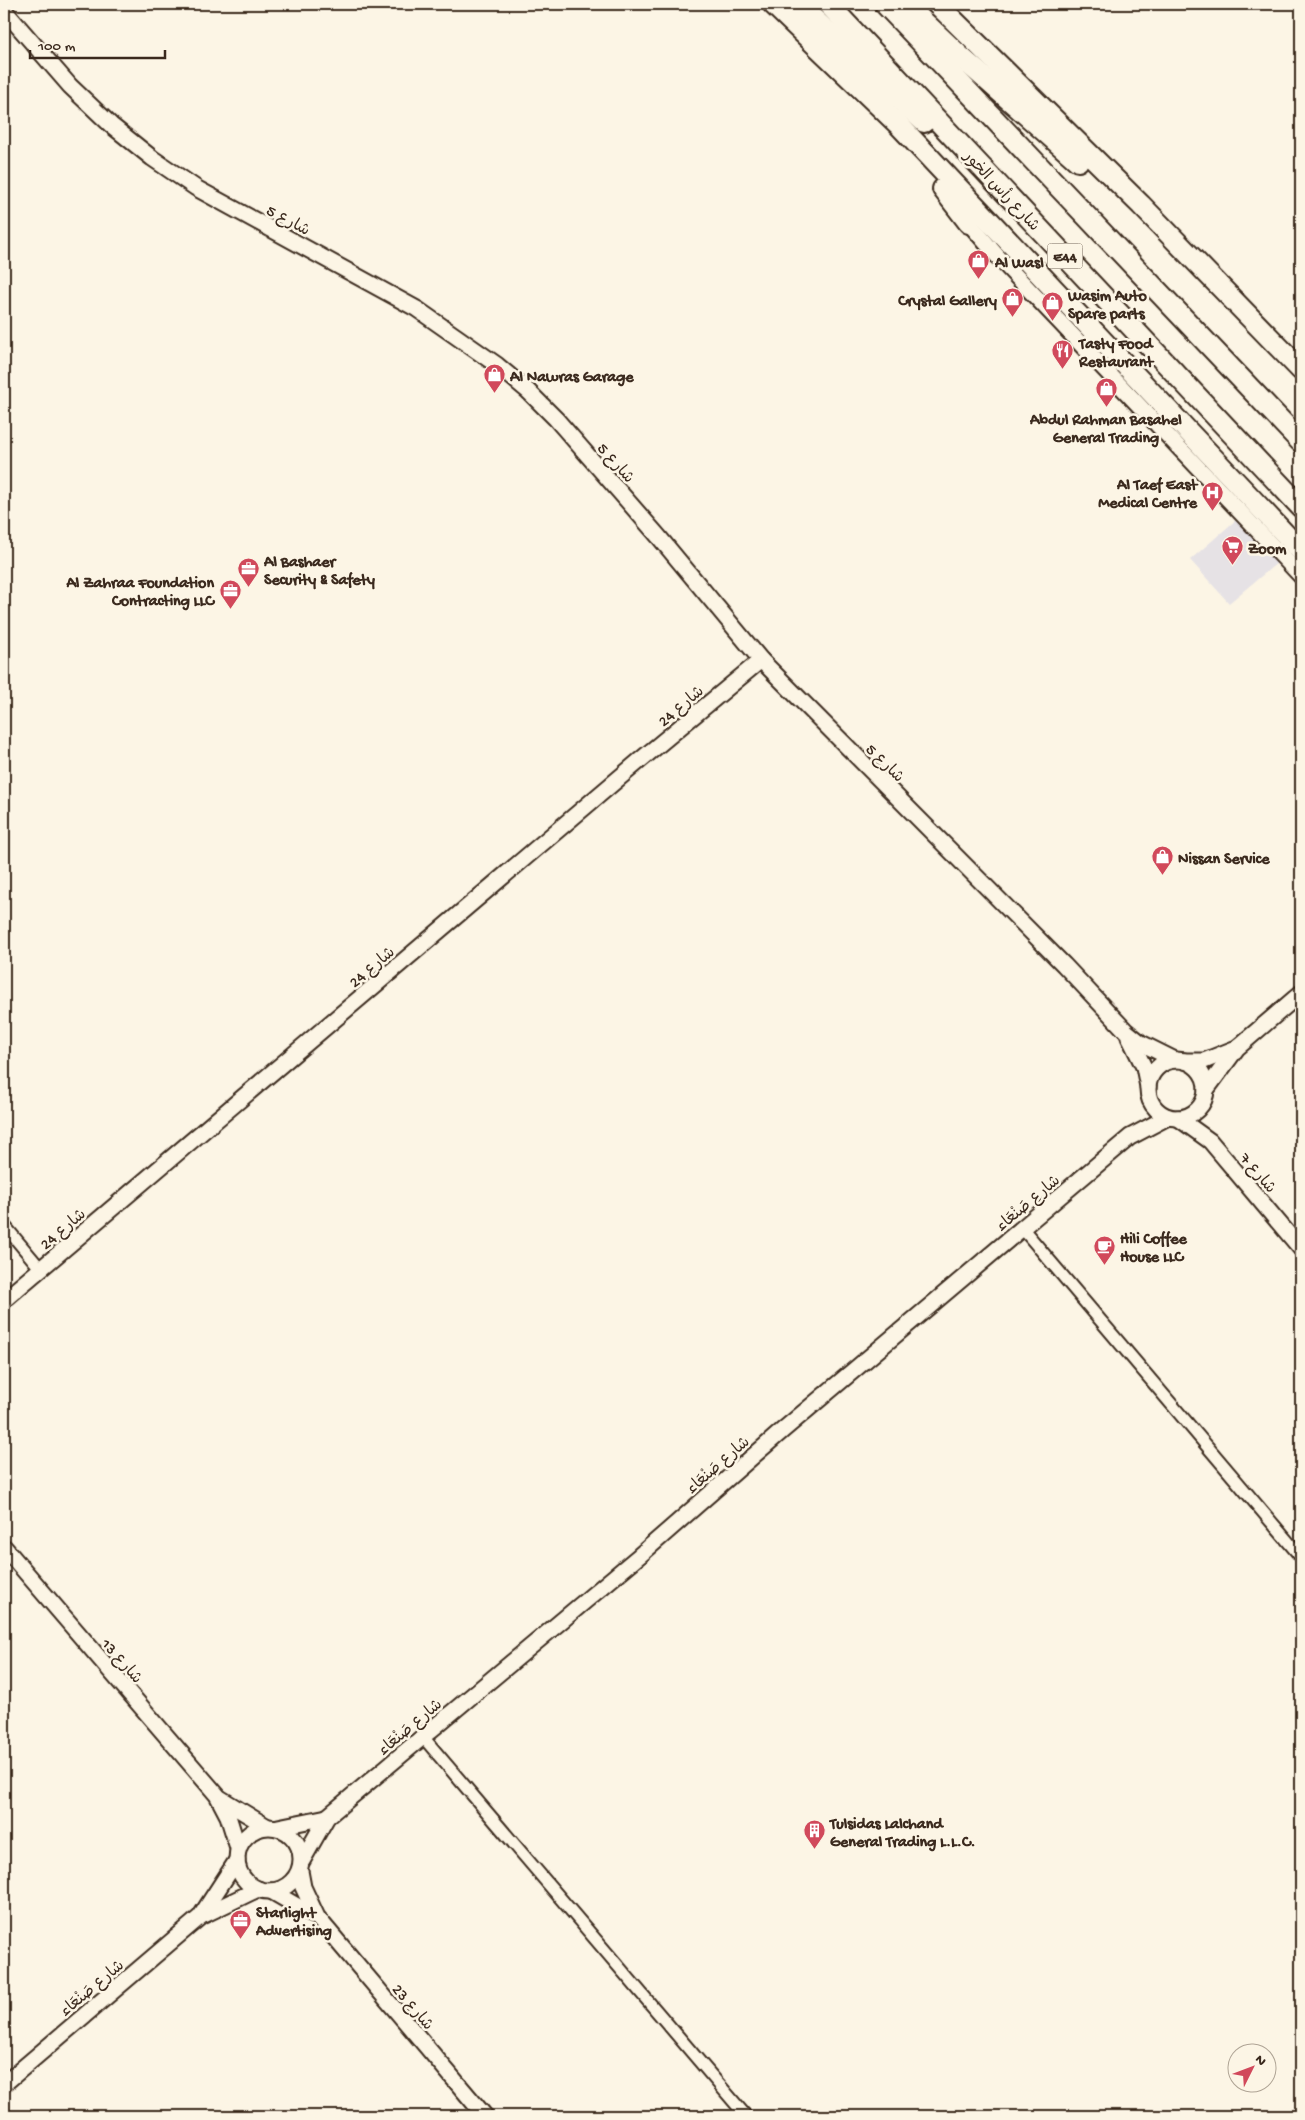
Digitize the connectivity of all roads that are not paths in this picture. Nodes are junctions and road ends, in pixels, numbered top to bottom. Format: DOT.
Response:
graph roads {
  1 [pos="773,4"];
  2 [pos="798,4"];
  3 [pos="828,4"];
  4 [pos="885,4"];
  5 [pos="905,4"];
  6 [pos="937,4"];
  7 [pos="4,10"];
  8 [pos="865,93"];
  9 [pos="992,178"];
  10 [pos="1141,205"];
  11 [pos="969,223"];
  12 [pos="1301,370"];
  13 [pos="1301,442"];
  14 [pos="1301,507"];
  15 [pos="1301,551"];
  16 [pos="1301,576"];
  17 [pos="761,660"];
  18 [pos="1301,993"];
  19 [pos="1126,1031"];
  20 [pos="1237,1048"];
  21 [pos="1180,1061"];
  22 [pos="1148,1092"];
  23 [pos="1204,1096"];
  24 [pos="1173,1117"];
  25 [pos="1130,1137"];
  26 [pos="1210,1141"];
  27 [pos="4,1225"];
  28 [pos="1023,1229"];
  29 [pos="1301,1249"];
  30 [pos="40,1268"];
  31 [pos="4,1300"];
  32 [pos="4,1547"];
  33 [pos="1301,1557"];
  34 [pos="423,1737"];
  35 [pos="216,1796"];
  36 [pos="327,1817"];
  37 [pos="272,1826"];
  38 [pos="237,1854"];
  39 [pos="301,1866"];
  40 [pos="265,1890"];
  41 [pos="200,1916"];
  42 [pos="317,1918"];
  43 [pos="4,2084"];
  44 [pos="485,2116"];
  45 [pos="746,2116"];
  1 -- 8 [label="highway"];
  2 -- 9 [label="highway"];
  3 -- 9 [label="highway, شارع رأس الخور / E44"];
  4 -- 13 [label="highway, E44"];
  5 -- 10 [label="highway"];
  6 -- 10 [label="highway"];
  7 -- 17 [label="street, شارع 5"];
  8 -- 11 [label="highway"];
  8 -- 15 [label="highway"];
  9 -- 14 [label="highway, شارع رأس الخور / E44"];
  10 -- 12 [label="highway"];
  11 -- 16 [label="street"];
  17 -- 19 [label="street, شارع 5"];
  17 -- 30 [label="street, شارع 24"];
  18 -- 20 [label="street"];
  19 -- 21 [label="street, شارع 5"];
  19 -- 22 [label="street, شارع 5"];
  20 -- 21 [label="street"];
  20 -- 23 [label="street"];
  21 -- 22 [label="street"];
  21 -- 23 [label="street"];
  22 -- 24 [label="street"];
  22 -- 25 [label="street, شارع صَنْعَاء"];
  23 -- 24 [label="street"];
  23 -- 26 [label="street, شارع 7"];
  24 -- 25 [label="street, شارع صَنْعَاء"];
  24 -- 26 [label="street, شارع 7"];
  25 -- 28 [label="street, شارع صَنْعَاء"];
  26 -- 29 [label="street, شارع 7"];
  27 -- 30 [label="street"];
  28 -- 33 [label="street"];
  28 -- 34 [label="street, شارع صَنْعَاء"];
  30 -- 31 [label="street, شارع 24"];
  32 -- 35 [label="street, شارع 13"];
  34 -- 36 [label="street, شارع صَنْعَاء"];
  34 -- 45 [label="street"];
  35 -- 37 [label="street, شارع 13"];
  35 -- 38 [label="street, شارع 13"];
  36 -- 37 [label="street, شارع صَنْعَاء"];
  36 -- 39 [label="street, شارع صَنْعَاء"];
  37 -- 38 [label="street"];
  37 -- 39 [label="street"];
  38 -- 40 [label="street"];
  38 -- 41 [label="street, شارع صَنْعَاء"];
  39 -- 40 [label="street"];
  39 -- 42 [label="street, شارع 23"];
  40 -- 41 [label="street, شارع صَنْعَاء"];
  40 -- 42 [label="street, شارع 23"];
  41 -- 43 [label="street, شارع صَنْعَاء"];
  42 -- 44 [label="street, شارع 23"];
}
